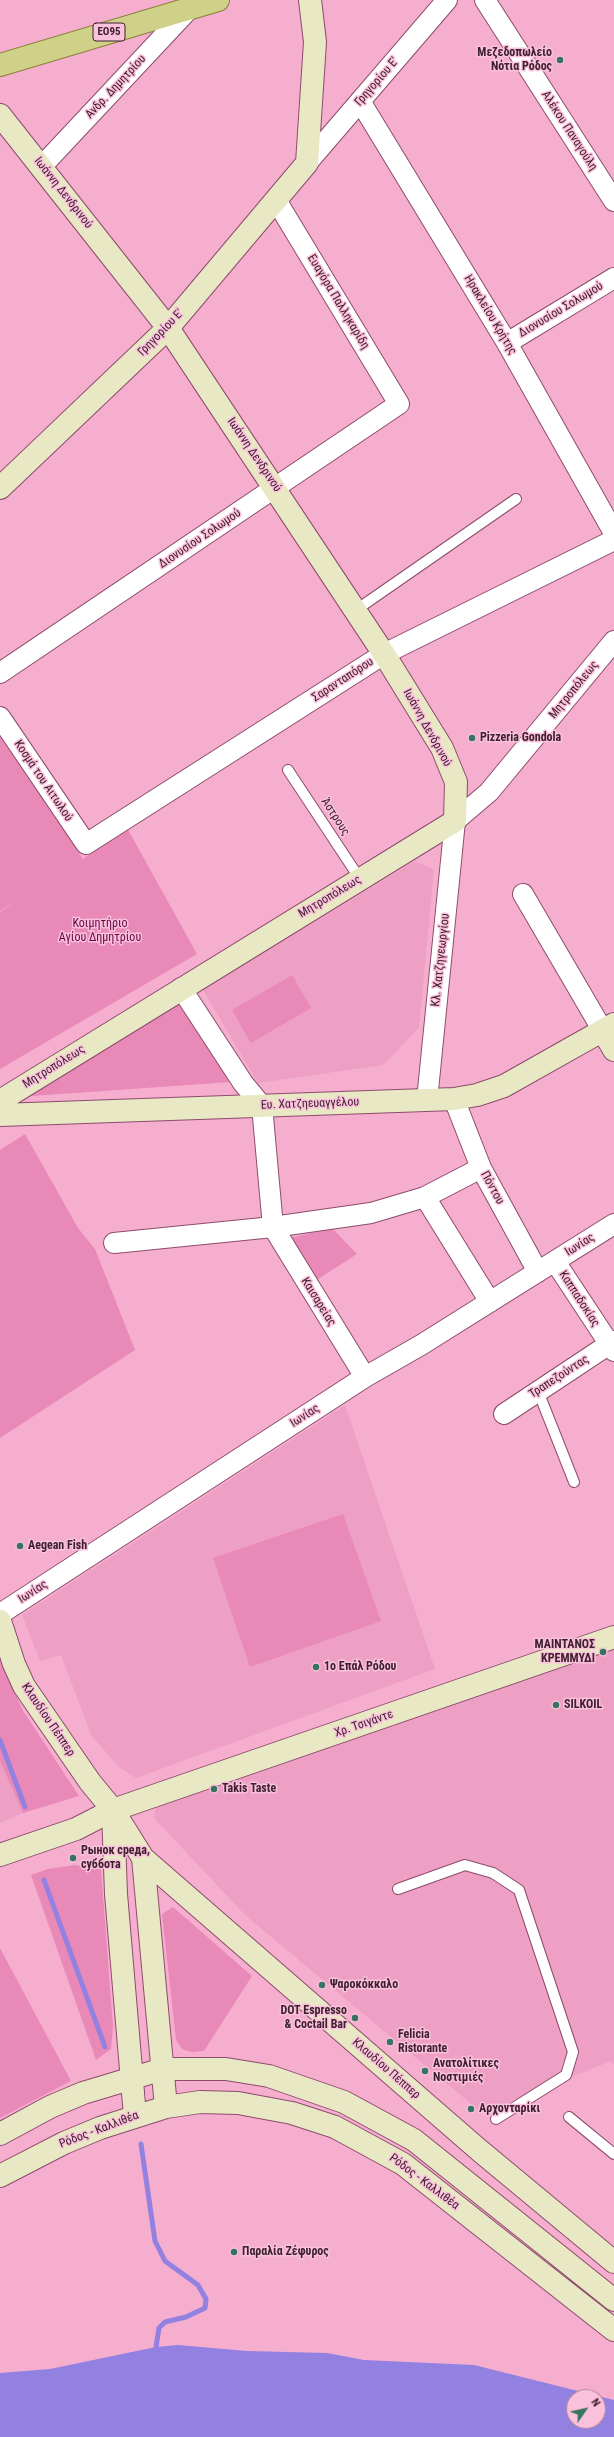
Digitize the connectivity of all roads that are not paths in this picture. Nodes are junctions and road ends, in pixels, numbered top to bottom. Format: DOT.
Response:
graph roads {
  1 [pos="218,0"];
  2 [pos="310,0"];
  3 [pos="447,0"];
  4 [pos="485,0"];
  5 [pos="190,8"];
  6 [pos="0,65"];
  7 [pos="360,101"];
  8 [pos="0,115"];
  9 [pos="307,163"];
  10 [pos="42,166"];
  11 [pos="276,200"];
  12 [pos="614,201"];
  13 [pos="614,278"];
  14 [pos="168,328"];
  15 [pos="507,343"];
  16 [pos="400,404"];
  17 [pos="0,488"];
  18 [pos="277,488"];
  19 [pos="516,499"];
  20 [pos="614,533"];
  21 [pos="614,540"];
  22 [pos="356,610"];
  23 [pos="614,641"];
  24 [pos="384,654"];
  25 [pos="0,673"];
  26 [pos="0,717"];
  27 [pos="288,770"];
  28 [pos="455,821"];
  29 [pos="86,844"];
  30 [pos="360,879"];
  31 [pos="523,894"];
  32 [pos="181,988"];
  33 [pos="609,1027"];
  34 [pos="614,1050"];
  35 [pos="454,1099"];
  36 [pos="426,1100"];
  37 [pos="0,1101"];
  38 [pos="262,1106"];
  39 [pos="0,1115"];
  40 [pos="481,1168"];
  41 [pos="426,1197"];
  42 [pos="614,1224"];
  43 [pos="272,1227"];
  44 [pos="114,1243"];
  45 [pos="558,1266"];
  46 [pos="538,1272"];
  47 [pos="490,1302"];
  48 [pos="612,1346"];
  49 [pos="364,1378"];
  50 [pos="538,1391"];
  51 [pos="504,1414"];
  52 [pos="574,1482"];
  53 [pos="0,1614"];
  54 [pos="0,1621"];
  55 [pos="614,1637"];
  56 [pos="113,1810"];
  57 [pos="0,1855"];
  58 [pos="143,1858"];
  59 [pos="398,1889"];
  60 [pos="163,2069"];
  61 [pos="132,2077"];
  62 [pos="166,2107"];
  63 [pos="135,2116"];
  64 [pos="569,2117"];
  65 [pos="496,2119"];
  66 [pos="0,2134"];
  67 [pos="614,2154"];
  68 [pos="0,2176"];
  69 [pos="614,2262"];
  70 [pos="614,2300"];
  71 [pos="614,2330"];
  1 -- 5 [label="main road, ΕΟ95"];
  2 -- 9 [label="street"];
  3 -- 7 [label="street, Γρηγορίου Ε'"];
  4 -- 12 [label="street, Αλέκου Παναγούλη"];
  5 -- 6 [label="main road, ΕΟ95"];
  5 -- 10 [label="street, Ανδρ. Δημητρίου"];
  7 -- 9 [label="street, Γρηγορίου Ε'"];
  7 -- 15 [label="street, Ηρακλείου Κρήτης"];
  8 -- 10 [label="street, Ιωάννη Δενδρινού"];
  9 -- 11 [label="street, Γρηγορίου Ε'"];
  10 -- 14 [label="street, Ιωάννη Δενδρινού"];
  11 -- 14 [label="street, Γρηγορίου Ε'"];
  11 -- 16 [label="street, Ευαγόρα Παλληκαρίδη"];
  13 -- 15 [label="street, Διονυσίου Σολωμού"];
  14 -- 17 [label="street, Γρηγορίου Ε'"];
  14 -- 18 [label="street, Ιωάννη Δενδρινού"];
  15 -- 20 [label="street, Ηρακλείου Κρήτης"];
  16 -- 18 [label="street, Διονυσίου Σολωμού"];
  18 -- 22 [label="street, Ιωάννη Δενδρινού"];
  18 -- 25 [label="street, Διονυσίου Σολωμού"];
  19 -- 22 [label="lane"];
  21 -- 24 [label="street, Σαρανταπόρου"];
  22 -- 24 [label="street, Ιωάννη Δενδρινού"];
  23 -- 28 [label="street, Μητροπόλεως"];
  24 -- 28 [label="street, Ιωάννη Δενδρινού"];
  24 -- 29 [label="street, Σαρανταπόρου"];
  26 -- 29 [label="street, Κοσμά του Αιτωλού"];
  27 -- 30 [label="lane, Άστρους"];
  28 -- 30 [label="street, Μητροπόλεως"];
  28 -- 36 [label="street, Κλ. Χατζηγεωργίου"];
  30 -- 32 [label="street, Μητροπόλεως"];
  31 -- 33 [label="street"];
  32 -- 37 [label="street, Μητροπόλεως"];
  32 -- 38 [label="street"];
  33 -- 34 [label="street"];
  33 -- 35 [label="street, Ευ. Χατζηευαγγέλου"];
  35 -- 36 [label="street, Ευ. Χατζηευαγγέλου"];
  35 -- 40 [label="street, Πόντου"];
  36 -- 38 [label="street, Ευ. Χατζηευαγγέλου"];
  38 -- 39 [label="street, Ευ. Χατζηευαγγέλου"];
  38 -- 43 [label="street, Καισαρείας"];
  40 -- 41 [label="street"];
  40 -- 46 [label="street, Πόντου"];
  41 -- 43 [label="street"];
  41 -- 47 [label="street"];
  42 -- 46 [label="street, Ιωνίας"];
  43 -- 44 [label="street"];
  43 -- 49 [label="street, Καισαρείας"];
  45 -- 48 [label="street, Καππαδοκίας"];
  46 -- 47 [label="street, Ιωνίας"];
  47 -- 49 [label="street, Ιωνίας"];
  48 -- 50 [label="street, Τραπεζούντας"];
  49 -- 53 [label="street, Ιωνίας"];
  50 -- 51 [label="street, Τραπεζούντας"];
  50 -- 52 [label="lane"];
  54 -- 56 [label="street, Κλαυδίου Πέππερ"];
  55 -- 56 [label="street, Χρ. Τσιγάντε"];
  56 -- 57 [label="street, Χρ. Τσιγάντε"];
  56 -- 58 [label="street, Κλαυδίου Πέππερ"];
  56 -- 61 [label="street"];
  58 -- 60 [label="street"];
  58 -- 69 [label="street, Κλαυδίου Πέππερ"];
  59 -- 65 [label="lane"];
  60 -- 61 [label="street"];
  60 -- 62 [label="street"];
  60 -- 70 [label="street"];
  61 -- 63 [label="street"];
  61 -- 66 [label="street"];
  62 -- 63 [label="street, Ρόδος - Καλλιθέα"];
  62 -- 71 [label="street, Ρόδος - Καλλιθέα"];
  63 -- 68 [label="street, Ρόδος - Καλλιθέα"];
  64 -- 67 [label="lane"];
}
